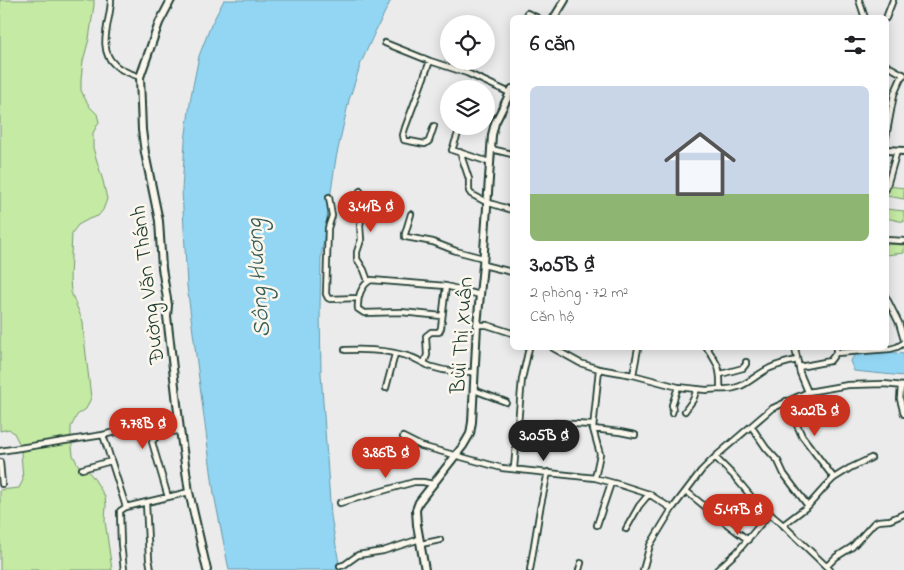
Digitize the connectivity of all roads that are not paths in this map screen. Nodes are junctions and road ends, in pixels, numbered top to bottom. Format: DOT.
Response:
graph roads {
  1 [pos="111,0"];
  2 [pos="172,0"];
  3 [pos="565,0"];
  4 [pos="859,0"];
  5 [pos="894,0"];
  6 [pos="556,15"];
  7 [pos="864,15"];
  8 [pos="887,15"];
  9 [pos="385,44"];
  10 [pos="430,61"];
  11 [pos="889,67"];
  12 [pos="903,75"];
  13 [pos="140,77"];
  14 [pos="510,91"];
  15 [pos="510,96"];
  16 [pos="889,121"];
  17 [pos="434,126"];
  18 [pos="457,135"];
  19 [pos="490,149"];
  20 [pos="900,151"];
  21 [pos="460,152"];
  22 [pos="510,154"];
  23 [pos="489,162"];
  24 [pos="889,181"];
  25 [pos="360,191"];
  26 [pos="329,197"];
  27 [pos="486,202"];
  28 [pos="510,209"];
  29 [pos="411,214"];
  30 [pos="889,240"];
  31 [pos="904,242"];
  32 [pos="483,261"];
  33 [pos="510,271"];
  34 [pos="368,280"];
  35 [pos="446,286"];
  36 [pos="480,295"];
  37 [pos="358,298"];
  38 [pos="889,303"];
  39 [pos="442,316"];
  40 [pos="477,325"];
  41 [pos="510,332"];
  42 [pos="904,342"];
  43 [pos="889,349"];
  44 [pos="345,350"];
  45 [pos="529,350"];
  46 [pos="557,350"];
  47 [pos="638,350"];
  48 [pos="708,350"];
  49 [pos="795,350"];
  50 [pos="836,350"];
  51 [pos="395,354"];
  52 [pos="797,360"];
  53 [pos="746,362"];
  54 [pos="424,363"];
  55 [pos="799,367"];
  56 [pos="599,368"];
  57 [pos="475,372"];
  58 [pos="721,374"];
  59 [pos="633,375"];
  60 [pos="903,386"];
  61 [pos="678,387"];
  62 [pos="386,388"];
  63 [pos="697,389"];
  64 [pos="720,389"];
  65 [pos="474,390"];
  66 [pos="808,392"];
  67 [pos="786,401"];
  68 [pos="506,402"];
  69 [pos="685,411"];
  70 [pos="672,413"];
  71 [pos="904,414"];
  72 [pos="555,423"];
  73 [pos="751,426"];
  74 [pos="593,427"];
  75 [pos="123,430"];
  76 [pos="180,430"];
  77 [pos="103,435"];
  78 [pos="635,435"];
  79 [pos="403,437"];
  80 [pos="0,451"];
  81 [pos="456,455"];
  82 [pos="715,457"];
  83 [pos="871,458"];
  84 [pos="111,461"];
  85 [pos="0,462"];
  86 [pos="0,468"];
  87 [pos="514,468"];
  88 [pos="82,469"];
  89 [pos="548,472"];
  90 [pos="594,478"];
  91 [pos="834,478"];
  92 [pos="611,483"];
  93 [pos="2,484"];
  94 [pos="433,484"];
  95 [pos="686,491"];
  96 [pos="190,492"];
  97 [pos="649,494"];
  98 [pos="168,497"];
  99 [pos="146,502"];
  100 [pos="340,503"];
  101 [pos="126,506"];
  102 [pos="808,506"];
  103 [pos="672,509"];
  104 [pos="770,513"];
  105 [pos="904,514"];
  106 [pos="597,525"];
  107 [pos="783,525"];
  108 [pos="626,529"];
  109 [pos="440,540"];
  110 [pos="748,540"];
  111 [pos="420,542"];
  112 [pos="582,563"];
  113 [pos="340,566"];
  114 [pos="828,568"];
  115 [pos="124,570"];
  116 [pos="151,570"];
  117 [pos="207,570"];
  118 [pos="425,570"];
  119 [pos="530,570"];
  120 [pos="579,570"];
  121 [pos="643,570"];
  122 [pos="717,570"];
  1 -- 13 [label="street"];
  2 -- 13 [label="main road, Đường Văn Thánh"];
  3 -- 6 [label="main road"];
  4 -- 7 [label="street"];
  5 -- 8 [label="street"];
  9 -- 10 [label="street"];
  10 -- 14 [label="street"];
  10 -- 17 [label="street"];
  11 -- 12 [label="street"];
  12 -- 16 [label="street"];
  13 -- 76 [label="main road, Đường Văn Thánh"];
  15 -- 19 [label="main road, Bùi Thị Xuân"];
  18 -- 21 [label="street"];
  19 -- 22 [label="street"];
  19 -- 23 [label="main road, Bùi Thị Xuân"];
  20 -- 24 [label="street"];
  21 -- 23 [label="street"];
  21 -- 27 [label="street"];
  23 -- 27 [label="main road, Bùi Thị Xuân"];
  25 -- 34 [label="street"];
  26 -- 37 [label="street"];
  27 -- 28 [label="street"];
  27 -- 32 [label="main road, Bùi Thị Xuân"];
  29 -- 32 [label="street"];
  30 -- 31 [label="street"];
  32 -- 33 [label="street"];
  32 -- 36 [label="main road, Bùi Thị Xuân"];
  34 -- 35 [label="street"];
  34 -- 37 [label="street"];
  35 -- 36 [label="street"];
  35 -- 39 [label="street"];
  36 -- 40 [label="main road, Bùi Thị Xuân"];
  37 -- 39 [label="street"];
  38 -- 42 [label="street"];
  39 -- 54 [label="street"];
  40 -- 41 [label="street"];
  40 -- 57 [label="main road, Bùi Thị Xuân"];
  42 -- 43 [label="street"];
  44 -- 51 [label="street"];
  45 -- 87 [label="street"];
  46 -- 56 [label="street"];
  47 -- 59 [label="street"];
  48 -- 58 [label="street"];
  49 -- 52 [label="street"];
  50 -- 55 [label="street"];
  51 -- 54 [label="street"];
  51 -- 62 [label="street"];
  52 -- 55 [label="street"];
  52 -- 64 [label="street"];
  53 -- 58 [label="street"];
  54 -- 57 [label="street"];
  55 -- 66 [label="street"];
  56 -- 59 [label="street"];
  56 -- 74 [label="street"];
  57 -- 65 [label="main road, Bùi Thị Xuân"];
  58 -- 64 [label="street"];
  59 -- 61 [label="street"];
  60 -- 66 [label="street"];
  60 -- 71 [label="street"];
  61 -- 63 [label="street"];
  61 -- 70 [label="street"];
  63 -- 64 [label="street"];
  63 -- 69 [label="street"];
  65 -- 68 [label="street"];
  65 -- 81 [label="main road, Bùi Thị Xuân"];
  66 -- 67 [label="street"];
  67 -- 73 [label="street"];
  67 -- 91 [label="street"];
  72 -- 74 [label="street"];
  73 -- 82 [label="street"];
  73 -- 102 [label="street"];
  74 -- 78 [label="street"];
  74 -- 90 [label="street"];
  75 -- 77 [label="street"];
  76 -- 96 [label="main road, Đường Văn Thánh"];
  76 -- 98 [label="street"];
  77 -- 80 [label="street"];
  77 -- 84 [label="street"];
  79 -- 81 [label="street"];
  81 -- 87 [label="street"];
  81 -- 94 [label="main road, Bùi Thị Xuân"];
  82 -- 95 [label="street"];
  82 -- 104 [label="street"];
  83 -- 91 [label="street"];
  84 -- 88 [label="street"];
  84 -- 101 [label="street"];
  85 -- 86 [label="street"];
  86 -- 93 [label="street"];
  87 -- 89 [label="street"];
  89 -- 90 [label="street"];
  89 -- 119 [label="street"];
  90 -- 92 [label="street"];
  91 -- 102 [label="street"];
  92 -- 97 [label="street"];
  92 -- 106 [label="street"];
  94 -- 100 [label="street"];
  94 -- 111 [label="main road, Bùi Thị Xuân"];
  95 -- 103 [label="street"];
  95 -- 110 [label="street"];
  96 -- 98 [label="street"];
  96 -- 117 [label="main road, Đường Văn Thánh"];
  97 -- 103 [label="street"];
  97 -- 108 [label="street"];
  98 -- 99 [label="street"];
  99 -- 101 [label="street"];
  99 -- 116 [label="street"];
  101 -- 115 [label="street"];
  102 -- 107 [label="street"];
  103 -- 121 [label="street"];
  104 -- 107 [label="street"];
  104 -- 110 [label="street"];
  105 -- 114 [label="street"];
  107 -- 114 [label="street"];
  109 -- 111 [label="street"];
  110 -- 122 [label="street"];
  111 -- 113 [label="street"];
  111 -- 118 [label="main road, Bùi Thị Xuân"];
  112 -- 120 [label="street"];
}
